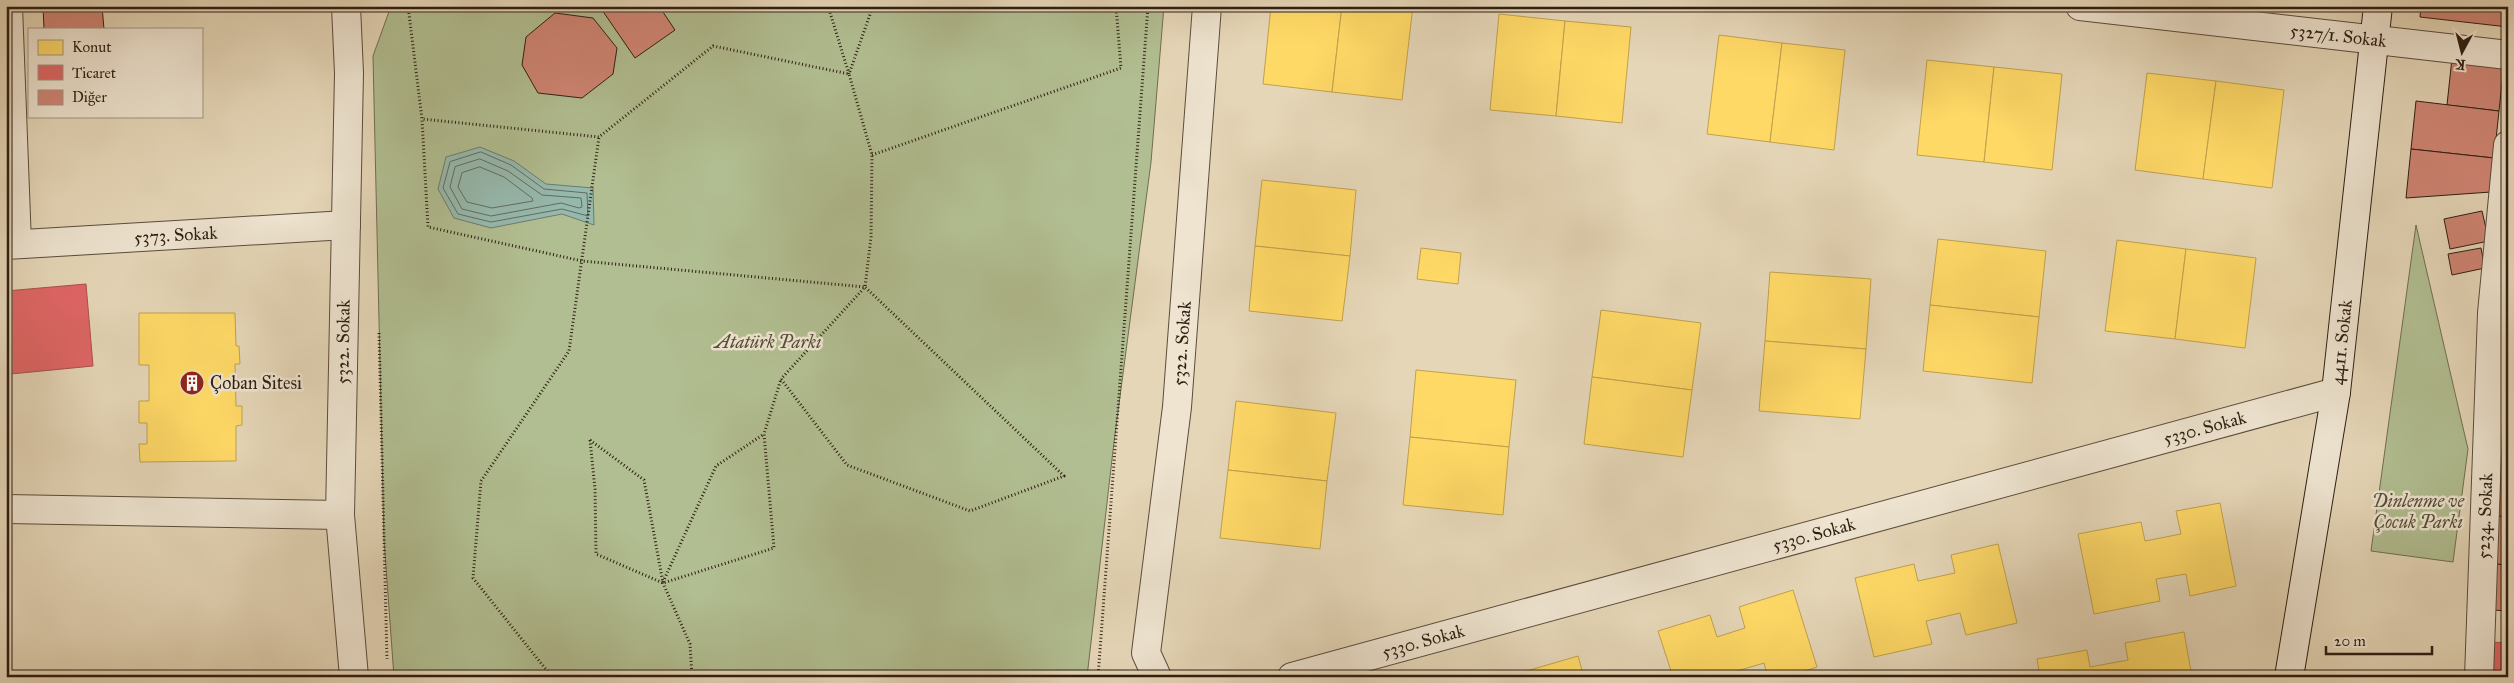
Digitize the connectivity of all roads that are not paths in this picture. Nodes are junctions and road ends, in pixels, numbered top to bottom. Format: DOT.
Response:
graph roads {
  1 [pos="8,6"];
  2 [pos="346,6"];
  3 [pos="1207,6"];
  4 [pos="2080,6"];
  5 [pos="2378,6"];
  6 [pos="2374,38"];
  7 [pos="2508,55"];
  8 [pos="2508,145"];
  9 [pos="2505,195"];
  10 [pos="346,225"];
  11 [pos="12,245"];
  12 [pos="2499,362"];
  13 [pos="2336,392"];
  14 [pos="6,510"];
  15 [pos="340,515"];
  16 [pos="354,677"];
  17 [pos="1157,677"];
  18 [pos="1292,677"];
  19 [pos="2289,677"];
  20 [pos="2479,677"];
  1 -- 11 [label="street"];
  2 -- 10 [label="street, 5322. Sokak"];
  3 -- 17 [label="street, 5322. Sokak"];
  4 -- 6 [label="street, 5327/1. Sokak"];
  5 -- 6 [label="street, 4411. Sokak"];
  6 -- 7 [label="street, 5327/1. Sokak"];
  6 -- 13 [label="street, 4411. Sokak"];
  8 -- 9 [label="street, 5234. Sokak"];
  9 -- 12 [label="street, 5234. Sokak"];
  10 -- 11 [label="street, 5373. Sokak"];
  10 -- 15 [label="street, 5322. Sokak"];
  12 -- 20 [label="street, 5234. Sokak"];
  13 -- 18 [label="street, 5330. Sokak"];
  13 -- 19 [label="street, 4411. Sokak"];
  14 -- 15 [label="street"];
  15 -- 16 [label="street, 5322. Sokak"];
}
